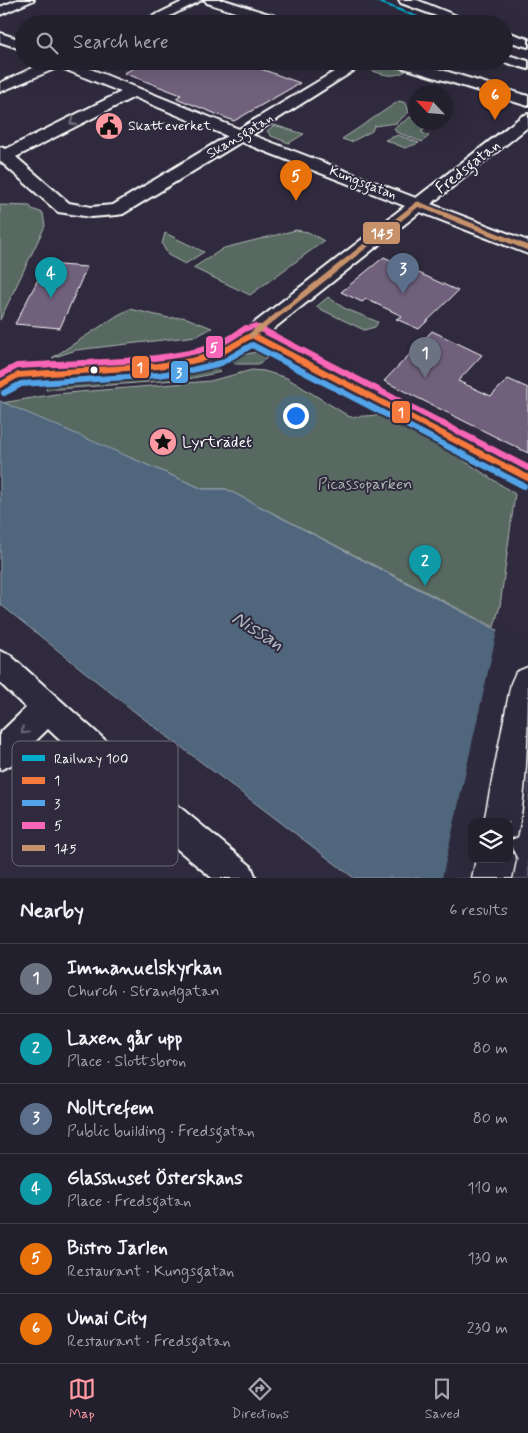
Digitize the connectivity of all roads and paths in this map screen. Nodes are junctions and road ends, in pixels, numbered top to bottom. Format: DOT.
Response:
graph roads {
  1 [pos="28,0"];
  2 [pos="195,0"];
  3 [pos="211,0"];
  4 [pos="405,0"];
  5 [pos="0,11"];
  6 [pos="163,15"];
  7 [pos="239,15"];
  8 [pos="258,15"];
  9 [pos="446,15"];
  10 [pos="0,37"];
  11 [pos="513,38"];
  12 [pos="15,43"];
  13 [pos="528,43"];
  14 [pos="513,61"];
  15 [pos="528,65"];
  16 [pos="39,70"];
  17 [pos="80,70"];
  18 [pos="347,70"];
  19 [pos="426,70"];
  20 [pos="0,88"];
  21 [pos="133,92"];
  22 [pos="528,101"];
  23 [pos="528,119"];
  24 [pos="241,136"];
  25 [pos="3,154"];
  26 [pos="418,204"];
  27 [pos="528,248"];
  28 [pos="252,336"];
  29 [pos="3,382"];
  30 [pos="528,478"];
  31 [pos="0,664"];
  32 [pos="528,683"];
  33 [pos="49,707"];
  34 [pos="14,741"];
  35 [pos="85,741"];
  36 [pos="12,742"];
  37 [pos="0,754"];
  38 [pos="504,818"];
  39 [pos="178,828"];
  40 [pos="495,863"];
  41 [pos="239,878"];
  42 [pos="492,878"];
  1 -- 5 [label="street"];
  2 -- 6 [label="street"];
  2 -- 7 [label="street"];
  3 -- 8 [label="street"];
  4 -- 9 [label="street"];
  10 -- 12 [label="street"];
  11 -- 13 [label="street"];
  14 -- 15 [label="street"];
  16 -- 20 [label="street"];
  17 -- 21 [label="street, Kungsgatan"];
  18 -- 24 [label="street, Skansgatan"];
  19 -- 22 [label="street"];
  21 -- 24 [label="street, Kungsgatan"];
  21 -- 25 [label="street, one-way"];
  23 -- 26 [label="street, Fredsgatan"];
  24 -- 25 [label="street, Skansgatan"];
  24 -- 26 [label="street, Kungsgatan"];
  26 -- 27 [label="street, Kungsgatan"];
  26 -- 28 [label="street, Fredsgatan"];
  28 -- 29 [label="street, Fredsgatan"];
  28 -- 30 [label="street"];
  31 -- 33 [label="street"];
  32 -- 38 [label="highway"];
  33 -- 34 [label="street, one-way"];
  33 -- 35 [label="street"];
  36 -- 37 [label="street, one-way"];
  39 -- 41 [label="street"];
  40 -- 42 [label="highway"];
}
